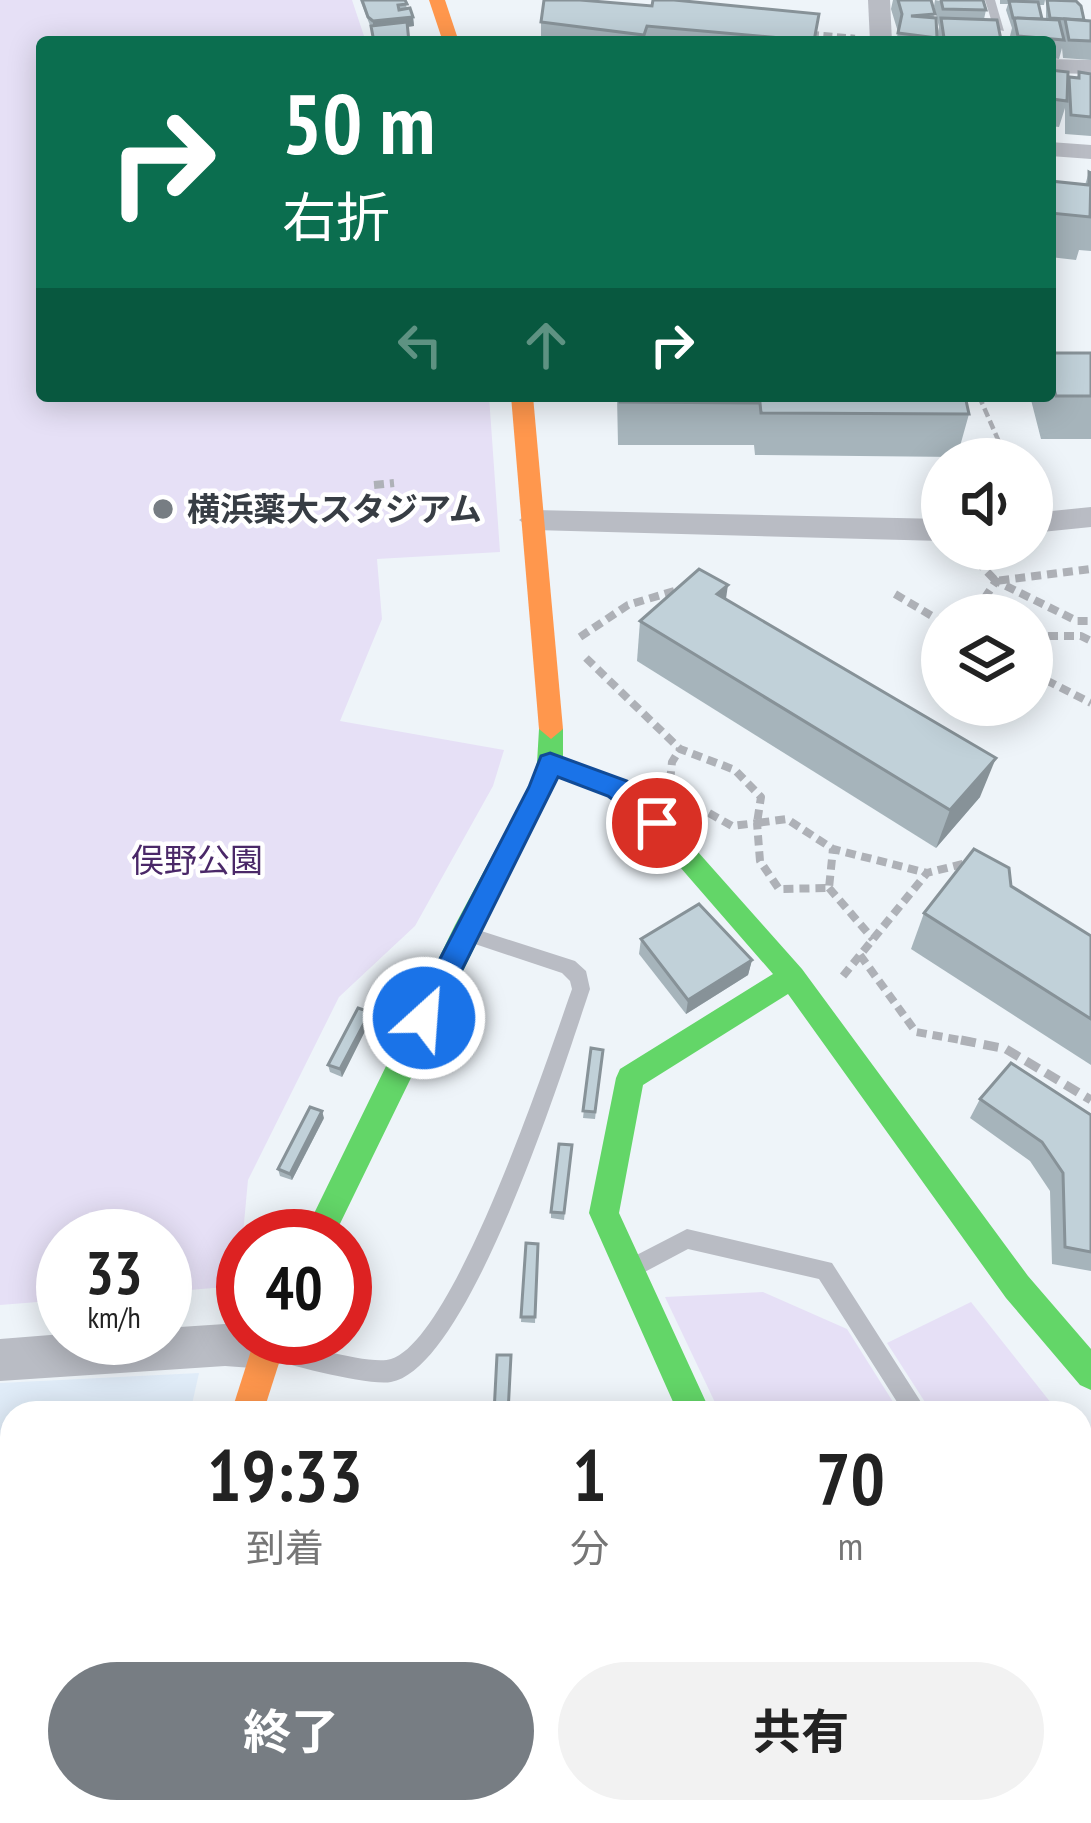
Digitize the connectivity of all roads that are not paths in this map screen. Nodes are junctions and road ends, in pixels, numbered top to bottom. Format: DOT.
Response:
graph roads {
  1 [pos="437,0"];
  2 [pos="879,0"];
  3 [pos="990,0"];
  4 [pos="1000,29"];
  5 [pos="449,36"];
  6 [pos="880,36"];
  7 [pos="1056,66"];
  8 [pos="1091,68"];
  9 [pos="1056,149"];
  10 [pos="1091,152"];
  11 [pos="523,402"];
  12 [pos="1091,517"];
  13 [pos="534,520"];
  14 [pos="1053,521"];
  15 [pos="921,529"];
  16 [pos="550,763"];
  17 [pos="465,933"];
  18 [pos="792,977"];
  19 [pos="332,1209"];
  20 [pos="629,1270"];
  21 [pos="216,1346"];
  22 [pos="0,1360"];
  23 [pos="261,1365"];
  24 [pos="365,1365"];
  25 [pos="1091,1374"];
  26 [pos="251,1401"];
  27 [pos="689,1401"];
  28 [pos="909,1401"];
  1 -- 5 [label="street"];
  2 -- 6 [label="street"];
  3 -- 4 [label="lane"];
  7 -- 8 [label="street"];
  9 -- 10 [label="street"];
  11 -- 13 [label="street"];
  12 -- 14 [label="street"];
  13 -- 15 [label="street"];
  13 -- 16 [label="street"];
  16 -- 17 [label="street"];
  16 -- 18 [label="street"];
  17 -- 19 [label="street"];
  17 -- 24 [label="lane"];
  18 -- 20 [label="street"];
  18 -- 25 [label="street"];
  20 -- 27 [label="street"];
  20 -- 28 [label="lane"];
  21 -- 22 [label="street"];
  23 -- 26 [label="street"];
}
